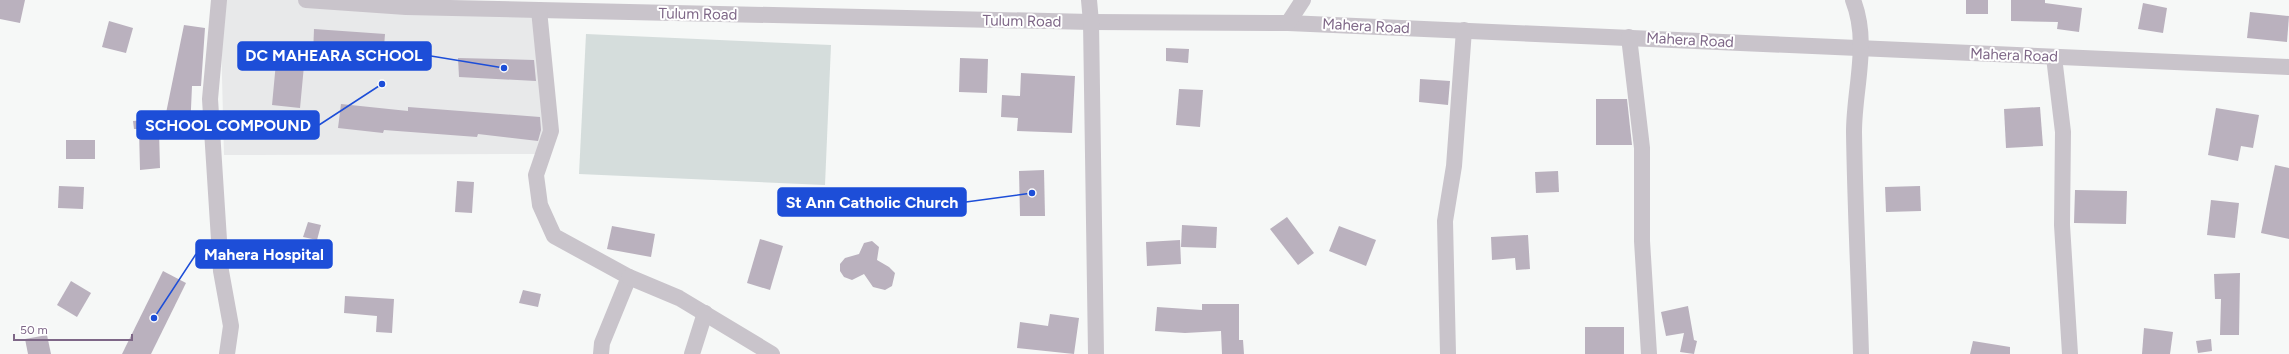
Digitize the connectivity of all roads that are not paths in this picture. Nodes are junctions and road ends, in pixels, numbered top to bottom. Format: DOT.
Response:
graph roads {
  1 [pos="219,0"];
  2 [pos="306,0"];
  3 [pos="1089,0"];
  4 [pos="1303,0"];
  5 [pos="1853,0"];
  6 [pos="539,10"];
  7 [pos="1091,22"];
  8 [pos="1288,23"];
  9 [pos="1464,30"];
  10 [pos="1629,37"];
  11 [pos="1861,49"];
  12 [pos="2054,57"];
  13 [pos="2289,67"];
  14 [pos="629,277"];
  15 [pos="705,313"];
  16 [pos="227,354"];
  17 [pos="600,354"];
  18 [pos="692,354"];
  19 [pos="772,354"];
  20 [pos="1096,354"];
  21 [pos="1448,354"];
  22 [pos="1649,354"];
  23 [pos="1861,354"];
  24 [pos="2070,354"];
  1 -- 16 [label="street"];
  2 -- 6 [label="street, Tulum Road"];
  3 -- 7 [label="street"];
  4 -- 8 [label="street"];
  5 -- 11 [label="street"];
  6 -- 7 [label="street, Tulum Road"];
  6 -- 14 [label="street"];
  7 -- 8 [label="street, Mahera Road"];
  7 -- 20 [label="street"];
  8 -- 9 [label="street, Mahera Road"];
  9 -- 10 [label="street, Mahera Road"];
  9 -- 21 [label="street"];
  10 -- 11 [label="street, Mahera Road"];
  10 -- 22 [label="street"];
  11 -- 12 [label="street, Mahera Road"];
  11 -- 23 [label="street"];
  12 -- 13 [label="street, Mahera Road"];
  12 -- 24 [label="street"];
  14 -- 15 [label="street"];
  14 -- 17 [label="street"];
  15 -- 18 [label="street"];
  15 -- 19 [label="street"];
}
